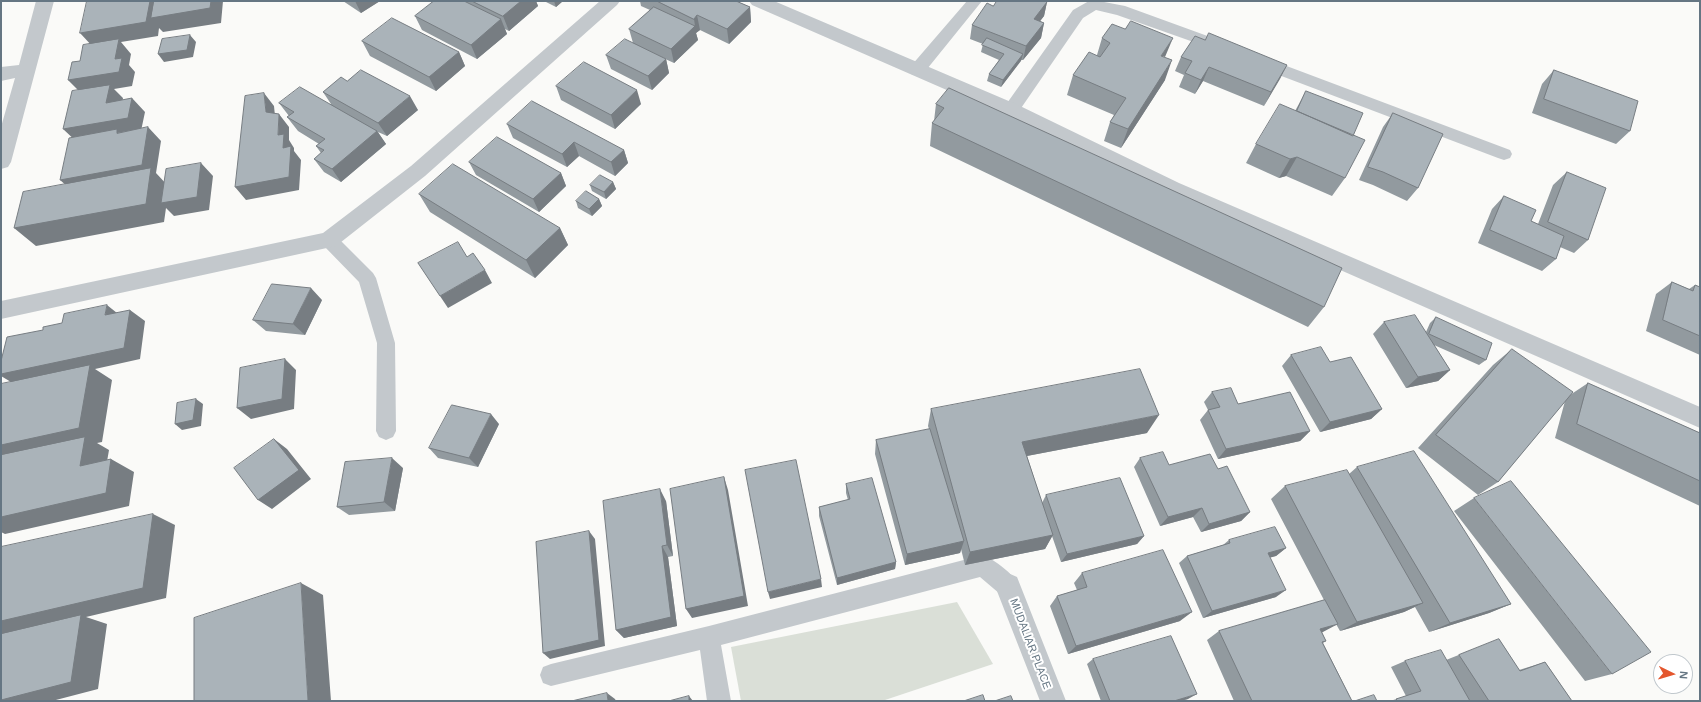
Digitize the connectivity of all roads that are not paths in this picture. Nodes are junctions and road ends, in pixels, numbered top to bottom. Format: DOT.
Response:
graph roads {
  1 [pos="45,1"];
  2 [pos="611,1"];
  3 [pos="758,1"];
  4 [pos="975,1"];
  5 [pos="1235,52"];
  6 [pos="1250,58"];
  7 [pos="25,70"];
  8 [pos="917,70"];
  9 [pos="1,74"];
  10 [pos="1011,110"];
  11 [pos="1504,154"];
  12 [pos="1,162"];
  13 [pos="329,240"];
  14 [pos="1,310"];
  15 [pos="1700,418"];
  16 [pos="386,431"];
  17 [pos="1008,586"];
  18 [pos="709,637"];
  19 [pos="551,675"];
  20 [pos="719,701"];
  21 [pos="1053,701"];
  1 -- 7 [label="street"];
  2 -- 13 [label="street"];
  3 -- 8 [label="street"];
  4 -- 8 [label="lane"];
  5 -- 10 [label="lane"];
  6 -- 11 [label="lane"];
  7 -- 9 [label="street"];
  7 -- 12 [label="street"];
  8 -- 10 [label="street"];
  10 -- 15 [label="street"];
  13 -- 14 [label="street"];
  13 -- 16 [label="lane"];
  17 -- 18 [label="lane"];
  17 -- 21 [label="street, MUDALIAR PLACE"];
  18 -- 19 [label="lane"];
  18 -- 20 [label="lane"];
}
